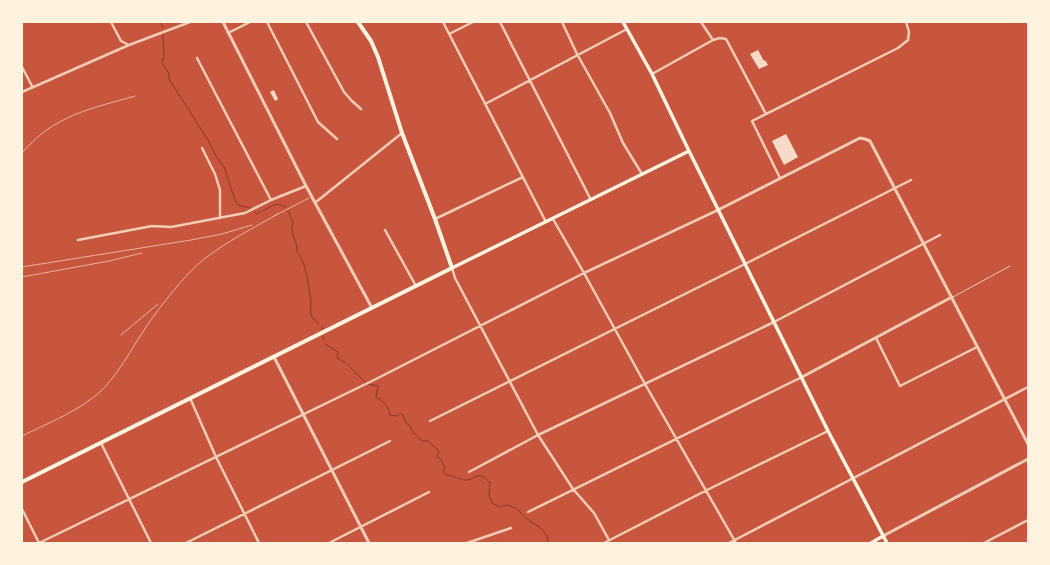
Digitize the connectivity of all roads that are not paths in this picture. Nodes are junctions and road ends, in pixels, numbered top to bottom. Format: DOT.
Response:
graph roads {
  1 [pos="111,22"];
  2 [pos="190,22"];
  3 [pos="223,22"];
  4 [pos="250,22"];
  5 [pos="267,22"];
  6 [pos="306,22"];
  7 [pos="358,22"];
  8 [pos="443,22"];
  9 [pos="473,22"];
  10 [pos="500,22"];
  11 [pos="562,22"];
  12 [pos="623,22"];
  13 [pos="700,22"];
  14 [pos="906,22"];
  15 [pos="627,30"];
  16 [pos="228,33"];
  17 [pos="449,34"];
  18 [pos="713,40"];
  19 [pos="129,45"];
  20 [pos="577,54"];
  21 [pos="197,58"];
  22 [pos="22,68"];
  23 [pos="652,74"];
  24 [pos="531,80"];
  25 [pos="32,86"];
  26 [pos="22,92"];
  27 [pos="485,104"];
  28 [pos="361,109"];
  29 [pos="766,114"];
  30 [pos="402,133"];
  31 [pos="337,139"];
  32 [pos="202,148"];
  33 [pos="689,151"];
  34 [pos="642,174"];
  35 [pos="523,177"];
  36 [pos="780,178"];
  37 [pos="911,180"];
  38 [pos="306,186"];
  39 [pos="894,188"];
  40 [pos="271,200"];
  41 [pos="591,200"];
  42 [pos="316,202"];
  43 [pos="718,210"];
  44 [pos="220,218"];
  45 [pos="553,218"];
  46 [pos="435,219"];
  47 [pos="546,222"];
  48 [pos="385,230"];
  49 [pos="940,235"];
  50 [pos="78,240"];
  51 [pos="924,244"];
  52 [pos="745,264"];
  53 [pos="1010,266"];
  54 [pos="452,268"];
  55 [pos="584,273"];
  56 [pos="416,286"];
  57 [pos="952,297"];
  58 [pos="372,308"];
  59 [pos="774,322"];
  60 [pos="480,325"];
  61 [pos="614,329"];
  62 [pos="876,338"];
  63 [pos="977,346"];
  64 [pos="274,357"];
  65 [pos="802,377"];
  66 [pos="508,381"];
  67 [pos="645,384"];
  68 [pos="1028,387"];
  69 [pos="190,398"];
  70 [pos="1005,399"];
  71 [pos="303,414"];
  72 [pos="430,421"];
  73 [pos="828,430"];
  74 [pos="538,435"];
  75 [pos="677,438"];
  76 [pos="390,441"];
  77 [pos="100,443"];
  78 [pos="1028,444"];
  79 [pos="216,457"];
  80 [pos="1028,460"];
  81 [pos="332,470"];
  82 [pos="469,472"];
  83 [pos="852,478"];
  84 [pos="22,482"];
  85 [pos="573,490"];
  86 [pos="707,490"];
  87 [pos="429,492"];
  88 [pos="129,500"];
  89 [pos="22,509"];
  90 [pos="528,512"];
  91 [pos="245,515"];
  92 [pos="1028,520"];
  93 [pos="360,526"];
  94 [pos="511,528"];
  95 [pos="883,536"];
  96 [pos="609,540"];
  97 [pos="475,541"];
  98 [pos="735,541"];
  99 [pos="39,543"];
  100 [pos="151,543"];
  101 [pos="186,543"];
  102 [pos="259,543"];
  103 [pos="329,543"];
  104 [pos="369,543"];
  105 [pos="467,543"];
  106 [pos="604,543"];
  107 [pos="729,543"];
  108 [pos="871,543"];
  109 [pos="886,543"];
  110 [pos="984,543"];
  1 -- 19 [label="street"];
  2 -- 19 [label="street"];
  3 -- 16 [label="street"];
  4 -- 16 [label="street"];
  5 -- 31 [label="street"];
  6 -- 28 [label="street"];
  7 -- 30 [label="main road"];
  8 -- 17 [label="street"];
  9 -- 17 [label="street"];
  10 -- 24 [label="street"];
  11 -- 20 [label="street"];
  12 -- 15 [label="main road"];
  13 -- 18 [label="street"];
  14 -- 29 [label="street"];
  15 -- 20 [label="street"];
  15 -- 23 [label="main road"];
  16 -- 38 [label="street"];
  17 -- 27 [label="street"];
  18 -- 23 [label="street"];
  18 -- 29 [label="street"];
  19 -- 25 [label="street"];
  20 -- 24 [label="street"];
  20 -- 34 [label="street"];
  21 -- 40 [label="street"];
  22 -- 25 [label="street"];
  23 -- 33 [label="main road"];
  24 -- 27 [label="street"];
  24 -- 41 [label="street"];
  25 -- 26 [label="street"];
  27 -- 35 [label="street"];
  29 -- 36 [label="street"];
  30 -- 42 [label="street"];
  30 -- 46 [label="main road"];
  32 -- 44 [label="street"];
  33 -- 34 [label="main road"];
  33 -- 43 [label="main road"];
  34 -- 41 [label="main road"];
  35 -- 46 [label="street"];
  35 -- 47 [label="street"];
  36 -- 39 [label="street"];
  36 -- 43 [label="street"];
  37 -- 39 [label="street"];
  38 -- 40 [label="street"];
  38 -- 42 [label="street"];
  39 -- 51 [label="street"];
  39 -- 52 [label="street"];
  40 -- 44 [label="street"];
  41 -- 45 [label="main road"];
  42 -- 58 [label="street"];
  43 -- 52 [label="main road"];
  43 -- 55 [label="street"];
  44 -- 50 [label="street"];
  45 -- 47 [label="main road"];
  45 -- 55 [label="street"];
  46 -- 54 [label="main road"];
  47 -- 54 [label="main road"];
  48 -- 56 [label="street"];
  49 -- 51 [label="street"];
  51 -- 57 [label="street"];
  51 -- 59 [label="street"];
  52 -- 59 [label="main road"];
  52 -- 61 [label="street"];
  53 -- 57 [label="lane"];
  54 -- 56 [label="main road"];
  54 -- 60 [label="street"];
  55 -- 60 [label="street"];
  55 -- 61 [label="street"];
  56 -- 58 [label="main road"];
  57 -- 62 [label="street"];
  57 -- 63 [label="street"];
  58 -- 64 [label="main road"];
  59 -- 65 [label="main road"];
  59 -- 67 [label="street"];
  60 -- 66 [label="street"];
  60 -- 71 [label="street"];
  61 -- 66 [label="street"];
  61 -- 67 [label="street"];
  62 -- 63 [label="street"];
  62 -- 65 [label="street"];
  63 -- 70 [label="street"];
  64 -- 69 [label="main road"];
  64 -- 71 [label="street"];
  65 -- 73 [label="main road"];
  65 -- 75 [label="street"];
  66 -- 72 [label="street"];
  66 -- 74 [label="street"];
  67 -- 74 [label="street"];
  67 -- 75 [label="street"];
  68 -- 70 [label="street"];
  69 -- 77 [label="main road"];
  69 -- 79 [label="street"];
  70 -- 78 [label="street"];
  70 -- 83 [label="street"];
  71 -- 79 [label="street"];
  71 -- 81 [label="street"];
  73 -- 83 [label="main road"];
  73 -- 86 [label="street"];
  74 -- 82 [label="street"];
  74 -- 85 [label="street"];
  75 -- 85 [label="street"];
  75 -- 86 [label="street"];
  76 -- 81 [label="street"];
  77 -- 84 [label="main road"];
  77 -- 88 [label="street"];
  79 -- 88 [label="street"];
  79 -- 91 [label="street"];
  80 -- 95 [label="street"];
  81 -- 91 [label="street"];
  81 -- 93 [label="street"];
  83 -- 95 [label="main road"];
  83 -- 98 [label="street"];
  85 -- 90 [label="street"];
  85 -- 96 [label="street"];
  86 -- 96 [label="street"];
  86 -- 98 [label="street"];
  87 -- 93 [label="street"];
  88 -- 99 [label="street"];
  88 -- 100 [label="street"];
  89 -- 99 [label="street"];
  91 -- 101 [label="street"];
  91 -- 102 [label="street"];
  92 -- 110 [label="street"];
  93 -- 103 [label="street"];
  93 -- 104 [label="street"];
  94 -- 97 [label="street"];
  95 -- 108 [label="main road"];
  95 -- 109 [label="main road"];
  96 -- 106 [label="street"];
  97 -- 105 [label="street"];
  98 -- 107 [label="street"];
}
